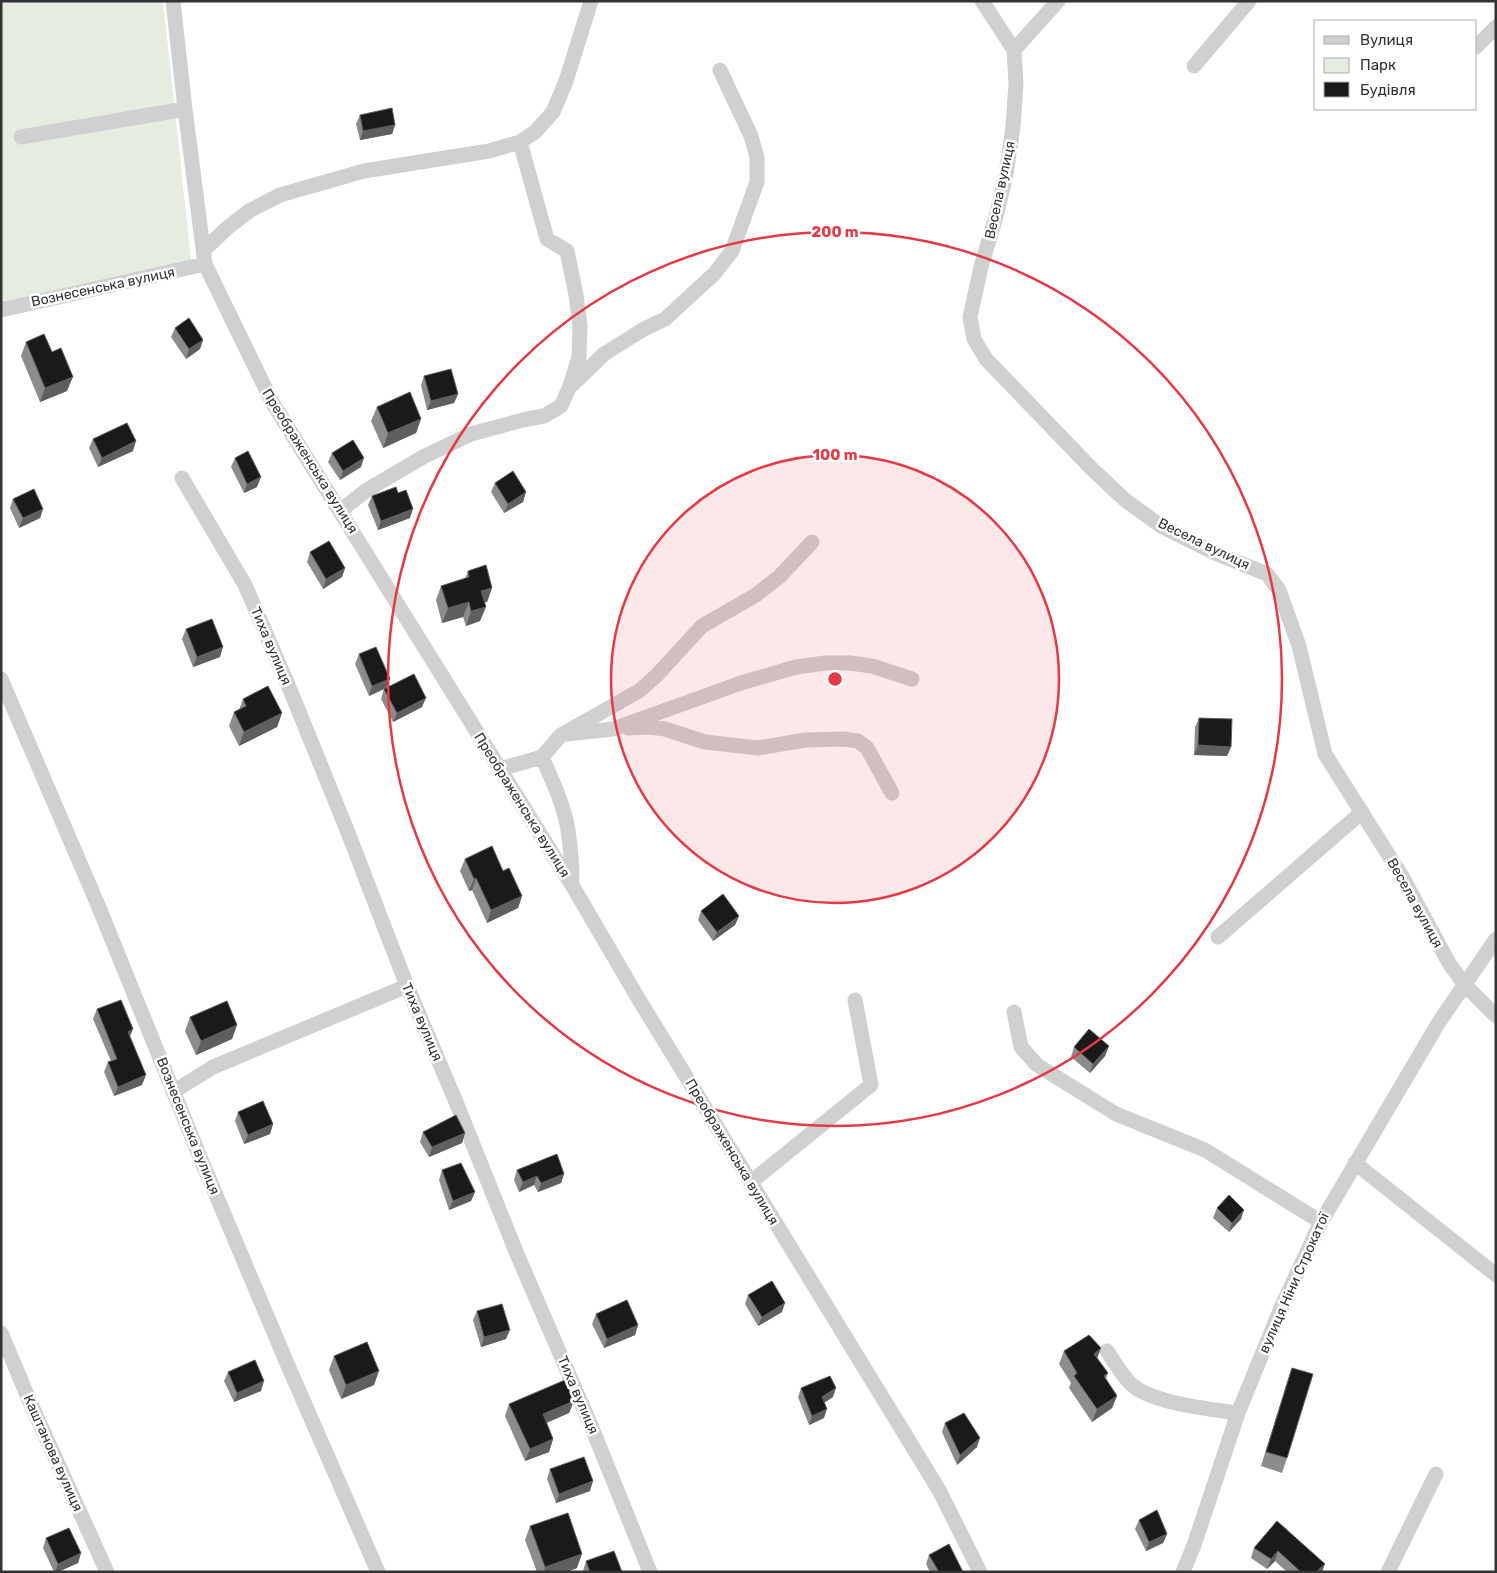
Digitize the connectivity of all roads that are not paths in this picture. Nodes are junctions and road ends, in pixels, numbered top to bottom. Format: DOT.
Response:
graph roads {
  1 [pos="173,1"];
  2 [pos="591,1"];
  3 [pos="982,1"];
  4 [pos="1058,1"];
  5 [pos="1248,1"];
  6 [pos="1496,26"];
  7 [pos="1477,46"];
  8 [pos="1014,50"];
  9 [pos="1194,66"];
  10 [pos="720,70"];
  11 [pos="185,109"];
  12 [pos="21,137"];
  13 [pos="520,142"];
  14 [pos="204,257"];
  15 [pos="1,310"];
  16 [pos="570,386"];
  17 [pos="182,478"];
  18 [pos="340,511"];
  19 [pos="812,542"];
  20 [pos="1,679"];
  21 [pos="912,679"];
  22 [pos="613,729"];
  23 [pos="561,735"];
  24 [pos="542,757"];
  25 [pos="500,769"];
  26 [pos="892,793"];
  27 [pos="1362,812"];
  28 [pos="572,885"];
  29 [pos="1218,938"];
  30 [pos="1496,939"];
  31 [pos="1464,984"];
  32 [pos="407,986"];
  33 [pos="855,1000"];
  34 [pos="1014,1012"];
  35 [pos="1496,1016"];
  36 [pos="173,1092"];
  37 [pos="1355,1163"];
  38 [pos="751,1182"];
  39 [pos="1321,1222"];
  40 [pos="1496,1276"];
  41 [pos="1,1333"];
  42 [pos="1107,1351"];
  43 [pos="1238,1413"];
  44 [pos="1436,1474"];
  45 [pos="106,1572"];
  46 [pos="378,1572"];
  47 [pos="650,1572"];
  48 [pos="980,1572"];
  49 [pos="1182,1572"];
  50 [pos="1388,1572"];
  1 -- 11 [label="street, Преображенська вулиця"];
  2 -- 13 [label="street"];
  3 -- 8 [label="street, Весела вулиця"];
  4 -- 8 [label="street"];
  5 -- 9 [label="street"];
  6 -- 7 [label="street"];
  8 -- 27 [label="street, Весела вулиця"];
  10 -- 16 [label="street"];
  11 -- 12 [label="street"];
  11 -- 14 [label="street, Преображенська вулиця"];
  13 -- 14 [label="street"];
  13 -- 16 [label="street"];
  14 -- 15 [label="street, Вознесенська вулиця"];
  14 -- 18 [label="street, Преображенська вулиця"];
  16 -- 18 [label="street"];
  17 -- 32 [label="street, Тиха вулиця"];
  18 -- 25 [label="street, Преображенська вулиця"];
  19 -- 23 [label="street"];
  20 -- 36 [label="street, Вознесенська вулиця"];
  21 -- 22 [label="street"];
  22 -- 23 [label="street"];
  22 -- 26 [label="street"];
  23 -- 24 [label="street"];
  24 -- 25 [label="street"];
  24 -- 28 [label="street"];
  25 -- 28 [label="street, Преображенська вулиця"];
  27 -- 29 [label="street"];
  27 -- 31 [label="street, Весела вулиця"];
  28 -- 38 [label="street, Преображенська вулиця"];
  30 -- 31 [label="street, вулиця Ніни Строкатої"];
  31 -- 35 [label="street, Весела вулиця"];
  31 -- 37 [label="street, вулиця Ніни Строкатої"];
  32 -- 36 [label="street"];
  32 -- 47 [label="street, Тиха вулиця"];
  33 -- 38 [label="street"];
  34 -- 39 [label="street"];
  36 -- 46 [label="street, Вознесенська вулиця"];
  37 -- 39 [label="street, вулиця Ніни Строкатої"];
  37 -- 40 [label="street"];
  38 -- 48 [label="street, Преображенська вулиця"];
  39 -- 43 [label="street, вулиця Ніни Строкатої"];
  41 -- 45 [label="street, Каштанова вулиця"];
  42 -- 43 [label="street"];
  43 -- 49 [label="street, вулиця Ніни Строкатої"];
  44 -- 50 [label="street"];
}
